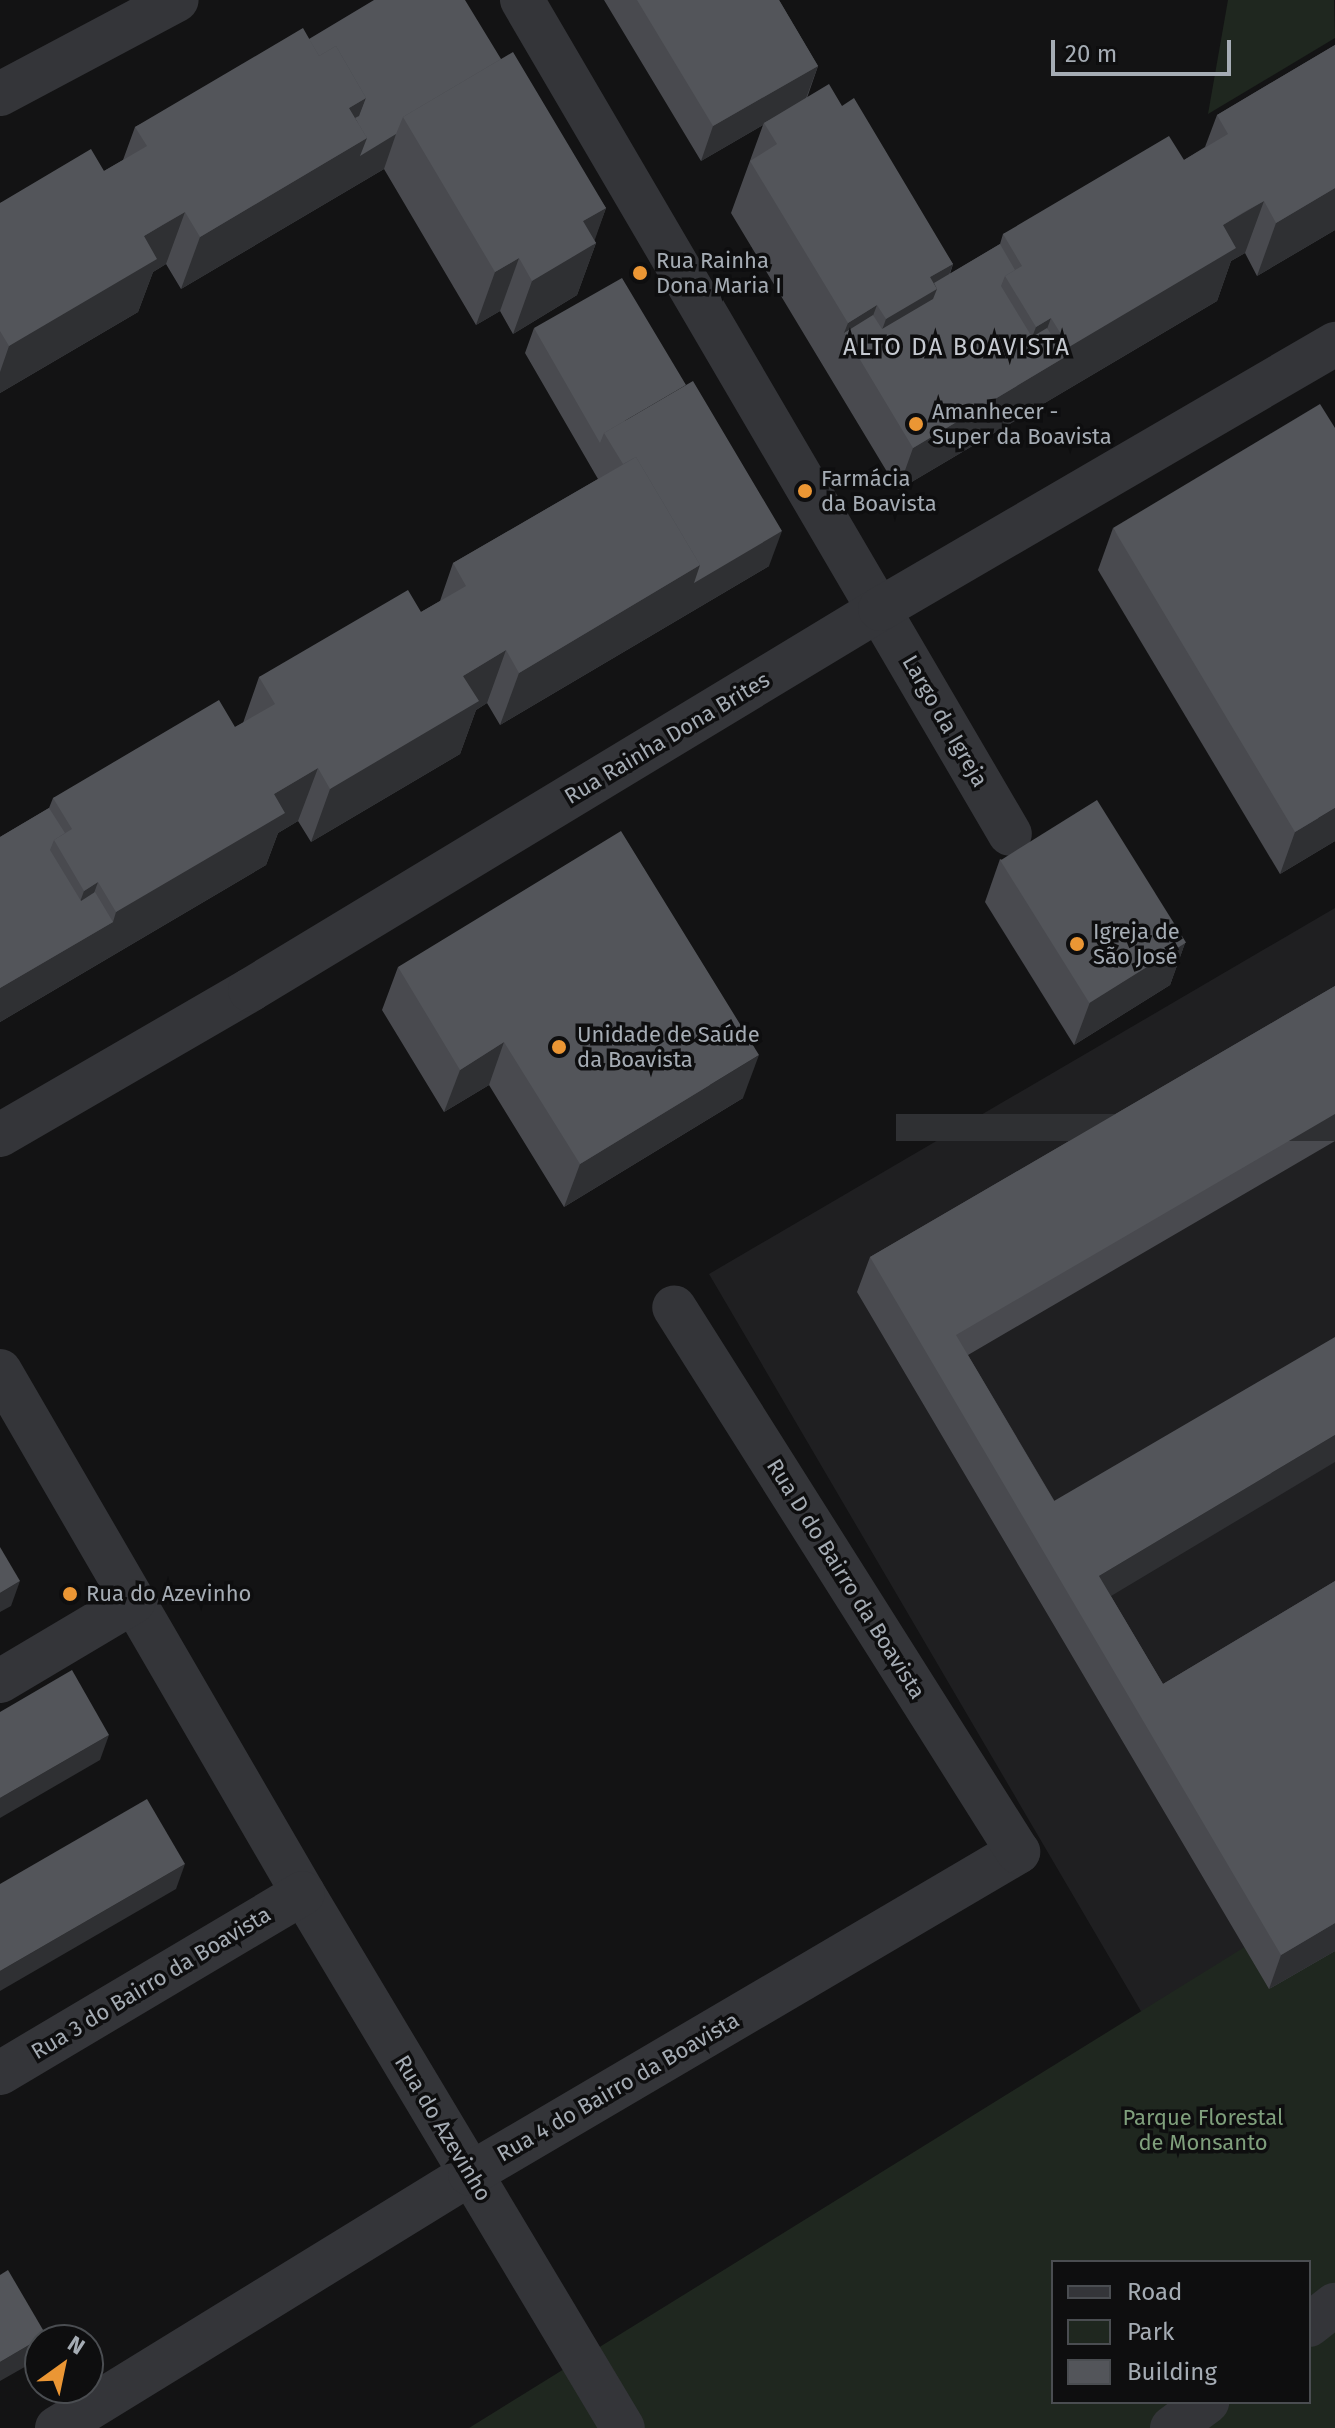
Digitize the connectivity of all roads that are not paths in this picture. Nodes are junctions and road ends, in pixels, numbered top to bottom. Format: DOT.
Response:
graph roads {
  1 [pos="177,0"];
  2 [pos="522,0"];
  3 [pos="0,94"];
  4 [pos="1335,344"];
  5 [pos="880,609"];
  6 [pos="1010,834"];
  7 [pos="0,1135"];
  8 [pos="674,1307"];
  9 [pos="0,1371"];
  10 [pos="133,1602"];
  11 [pos="0,1681"];
  12 [pos="1018,1852"];
  13 [pos="303,1893"];
  14 [pos="0,2073"];
  15 [pos="470,2174"];
  16 [pos="1335,2305"];
  17 [pos="1311,2323"];
  18 [pos="1204,2404"];
  19 [pos="57,2428"];
  20 [pos="623,2428"];
  21 [pos="1172,2428"];
  1 -- 3 [label="street"];
  2 -- 5 [label="street"];
  4 -- 5 [label="street, Rua Rainha Dona Brites"];
  5 -- 6 [label="street, Largo da Igreja"];
  5 -- 7 [label="street, Rua Rainha Dona Brites"];
  8 -- 12 [label="street, Rua D do Bairro da Boavista"];
  9 -- 10 [label="street, Rua do Azevinho"];
  10 -- 11 [label="street"];
  10 -- 13 [label="street, Rua do Azevinho"];
  12 -- 15 [label="street, Rua 4 do Bairro da Boavista"];
  13 -- 14 [label="street, Rua 3 do Bairro da Boavista"];
  13 -- 15 [label="street, Rua do Azevinho"];
  15 -- 19 [label="street, Rua 4 do Bairro da Boavista"];
  15 -- 20 [label="street, Rua do Azevinho"];
  16 -- 17 [label="street"];
  18 -- 21 [label="street"];
}
